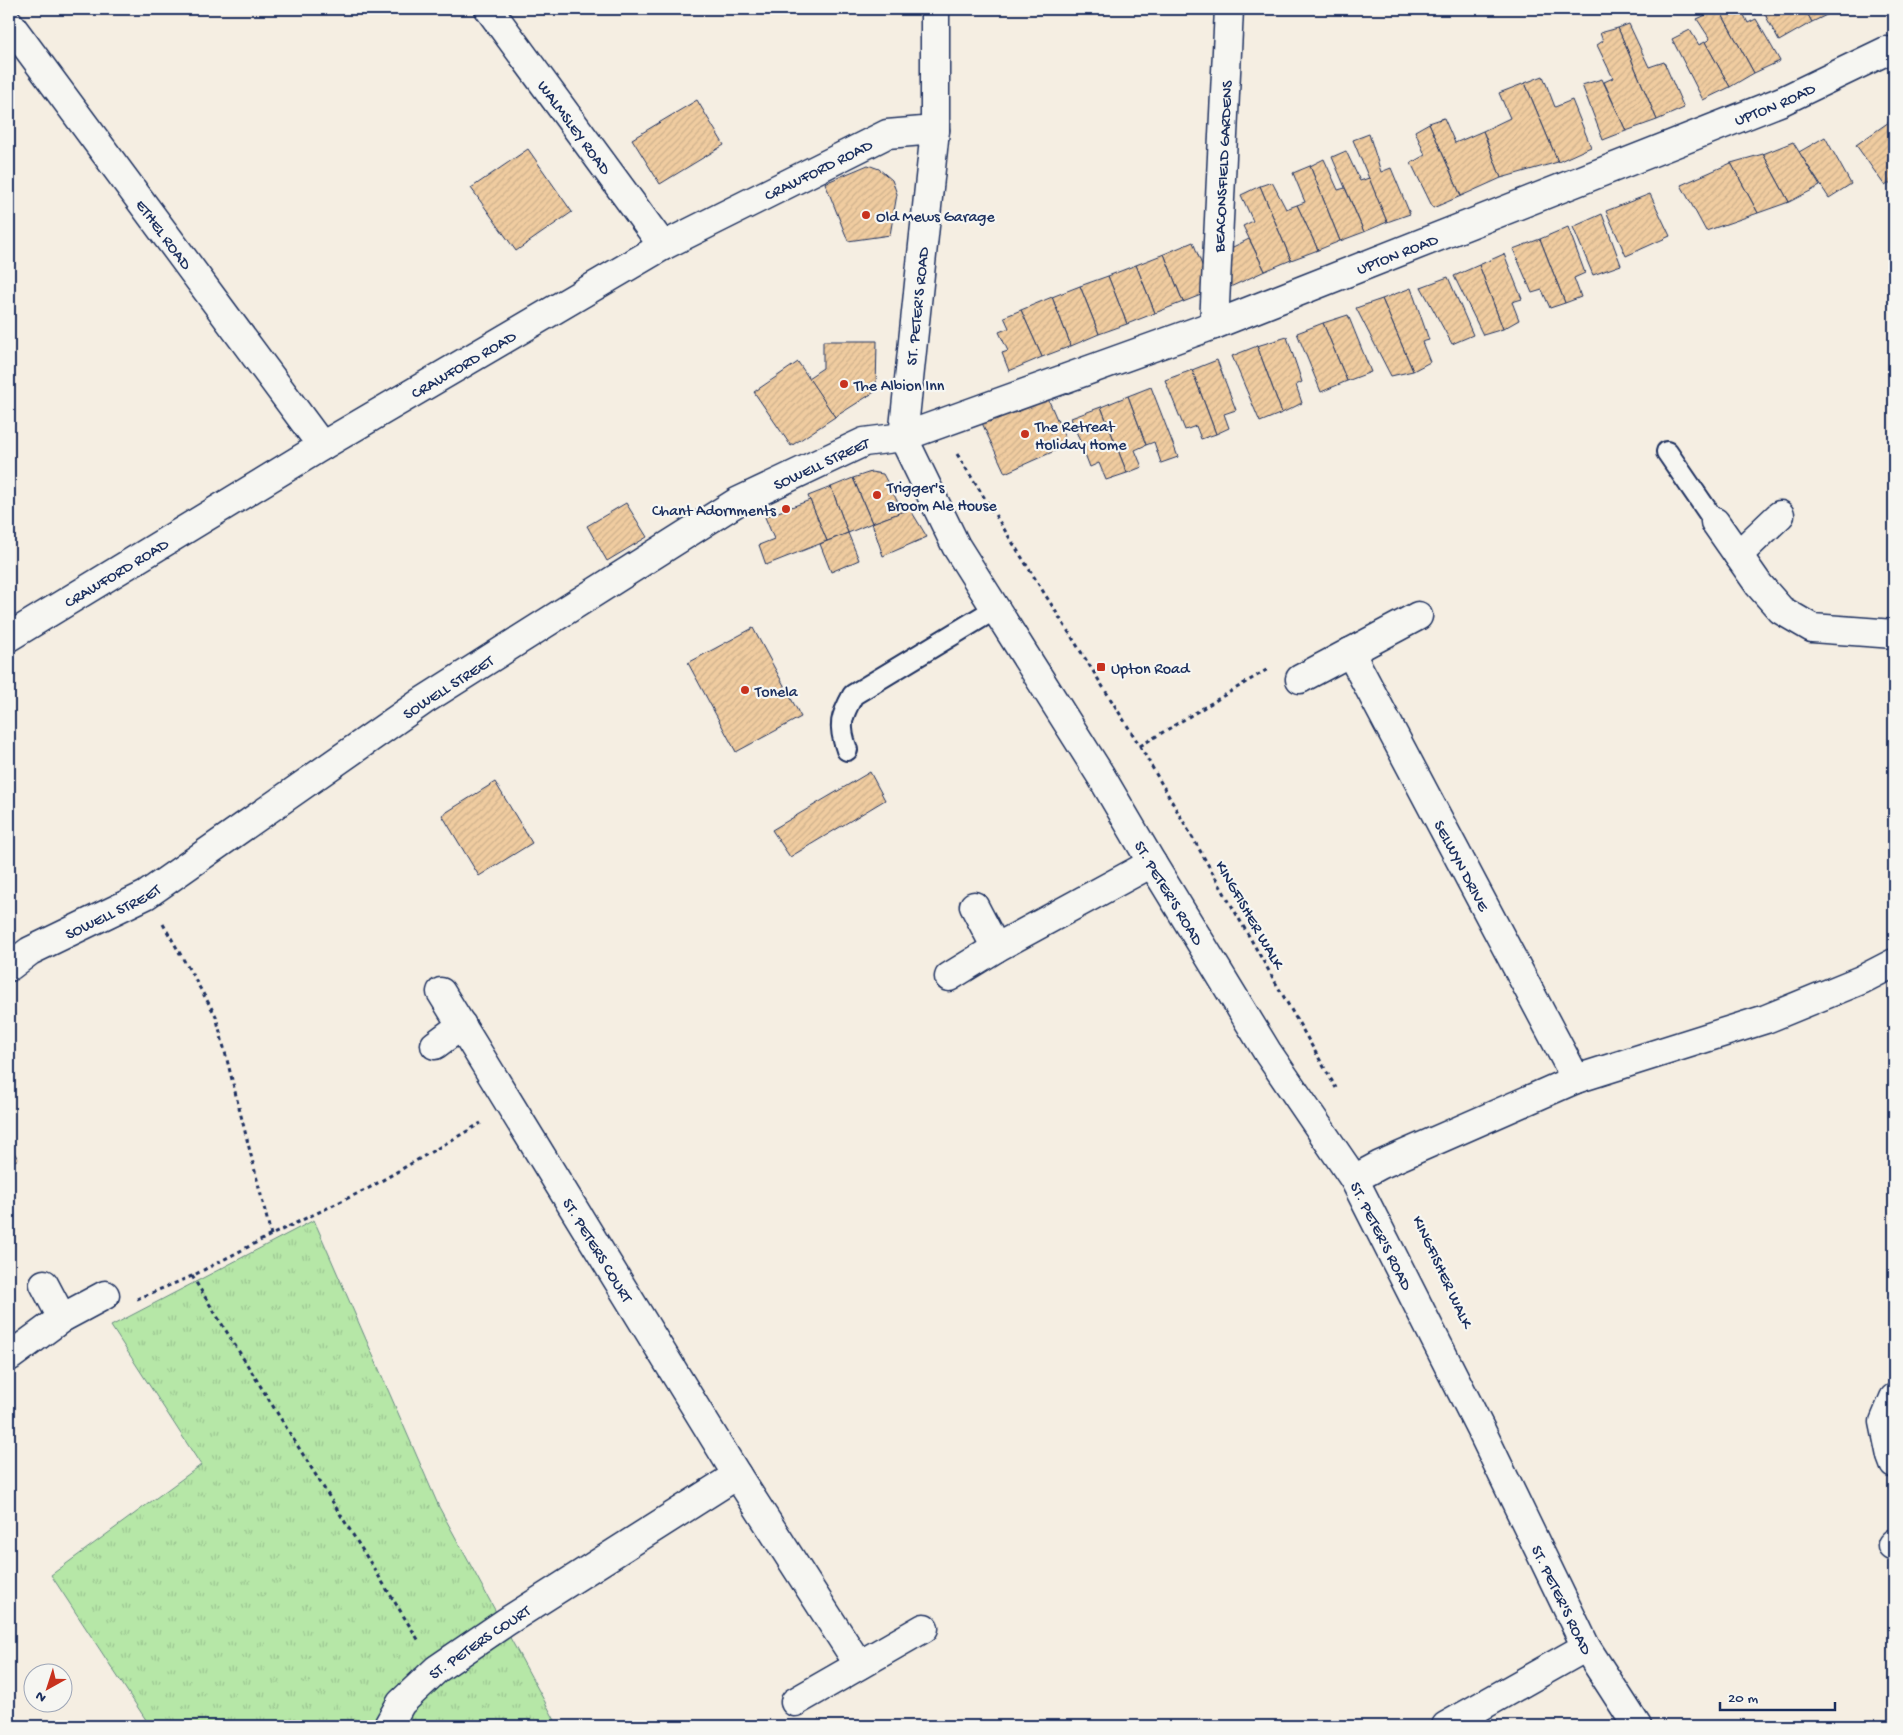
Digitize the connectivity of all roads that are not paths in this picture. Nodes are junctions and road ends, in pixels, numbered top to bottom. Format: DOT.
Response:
graph roads {
  1 [pos="489,9"];
  2 [pos="936,9"];
  3 [pos="1230,9"];
  4 [pos="9,23"];
  5 [pos="1886,50"];
  6 [pos="935,130"];
  7 [pos="663,246"];
  8 [pos="1214,325"];
  9 [pos="903,437"];
  10 [pos="322,446"];
  11 [pos="1667,452"];
  12 [pos="1780,515"];
  13 [pos="1715,522"];
  14 [pos="1738,555"];
  15 [pos="995,609"];
  16 [pos="1418,616"];
  17 [pos="1894,634"];
  18 [pos="9,637"];
  19 [pos="1350,652"];
  20 [pos="1300,679"];
  21 [pos="847,750"];
  22 [pos="1152,863"];
  23 [pos="974,906"];
  24 [pos="996,948"];
  25 [pos="1894,963"];
  26 [pos="9,967"];
  27 [pos="949,977"];
  28 [pos="441,992"];
  29 [pos="462,1025"];
  30 [pos="435,1044"];
  31 [pos="1576,1079"];
  32 [pos="1354,1180"];
  33 [pos="44,1284"];
  34 [pos="105,1295"];
  35 [pos="62,1318"];
  36 [pos="9,1357"];
  37 [pos="1894,1398"];
  38 [pos="1894,1464"];
  39 [pos="737,1475"];
  40 [pos="924,1628"];
  41 [pos="1586,1647"];
  42 [pos="860,1665"];
  43 [pos="795,1702"];
  44 [pos="388,1726"];
  45 [pos="1446,1726"];
  46 [pos="1637,1726"];
  1 -- 7 [label="street, WALMSLEY ROAD"];
  2 -- 6 [label="street, ST. PETER'S ROAD"];
  3 -- 8 [label="street, BEACONSFIELD GARDENS"];
  4 -- 10 [label="street, ETHEL ROAD"];
  5 -- 8 [label="street, UPTON ROAD"];
  6 -- 7 [label="street, CRAWFORD ROAD"];
  6 -- 9 [label="street, ST. PETER'S ROAD"];
  7 -- 10 [label="street, CRAWFORD ROAD"];
  8 -- 9 [label="street, UPTON ROAD"];
  9 -- 15 [label="street, ST. PETER'S ROAD"];
  9 -- 26 [label="street, SOWELL STREET"];
  10 -- 18 [label="street, CRAWFORD ROAD"];
  11 -- 13 [label="lane"];
  12 -- 14 [label="street"];
  13 -- 14 [label="street"];
  14 -- 17 [label="street"];
  15 -- 21 [label="lane"];
  15 -- 22 [label="street, ST. PETER'S ROAD"];
  16 -- 19 [label="street"];
  19 -- 20 [label="street"];
  19 -- 31 [label="street, SELWYN DRIVE"];
  22 -- 24 [label="street"];
  22 -- 32 [label="street, ST. PETER'S ROAD"];
  23 -- 24 [label="street"];
  24 -- 27 [label="street"];
  25 -- 31 [label="street"];
  28 -- 29 [label="street, ST. PETERS COURT"];
  29 -- 30 [label="street"];
  29 -- 39 [label="street, ST. PETERS COURT"];
  31 -- 32 [label="street"];
  32 -- 41 [label="street, ST. PETER'S ROAD"];
  33 -- 35 [label="street"];
  34 -- 35 [label="street"];
  35 -- 36 [label="street"];
  37 -- 38 [label="street"];
  39 -- 42 [label="street, ST. PETERS COURT"];
  39 -- 44 [label="street, ST. PETERS COURT"];
  40 -- 42 [label="street"];
  41 -- 45 [label="street"];
  41 -- 46 [label="street, ST. PETER'S ROAD"];
  42 -- 43 [label="street"];
}
